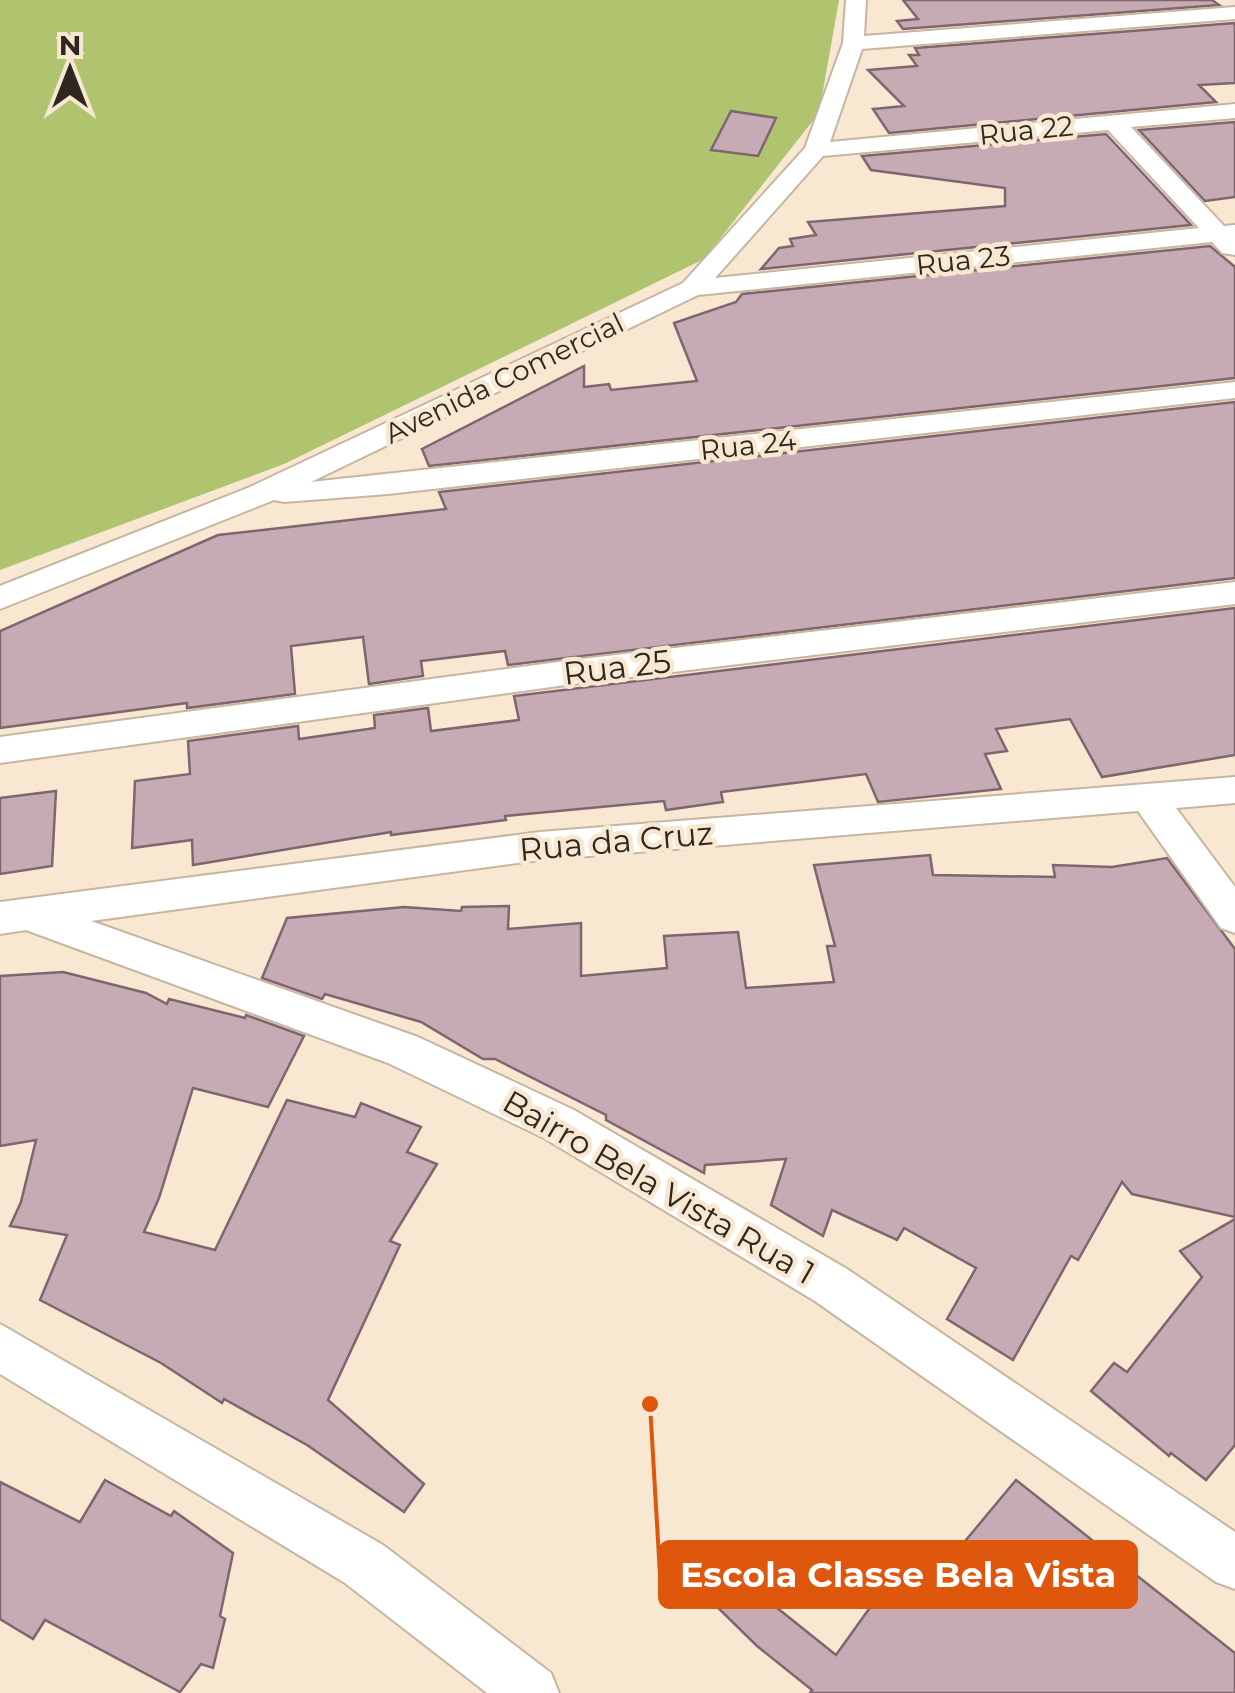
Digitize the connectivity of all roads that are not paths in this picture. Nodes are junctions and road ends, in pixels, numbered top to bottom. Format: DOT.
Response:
graph roads {
  1 [pos="856,0"];
  2 [pos="1235,13"];
  3 [pos="853,43"];
  4 [pos="1235,111"];
  5 [pos="1113,122"];
  6 [pos="816,150"];
  7 [pos="1229,239"];
  8 [pos="692,288"];
  9 [pos="1235,390"];
  10 [pos="261,494"];
  11 [pos="1235,593"];
  12 [pos="0,598"];
  13 [pos="0,750"];
  14 [pos="1235,790"];
  15 [pos="1147,796"];
  16 [pos="14,916"];
  17 [pos="1235,917"];
  18 [pos="0,1348"];
  19 [pos="1235,1563"];
  20 [pos="531,1693"];
  1 -- 3 [label="street, Avenida Comercial"];
  2 -- 3 [label="street"];
  3 -- 6 [label="street, Avenida Comercial"];
  4 -- 5 [label="street, Rua 22"];
  5 -- 6 [label="street, Rua 22"];
  5 -- 7 [label="street"];
  6 -- 8 [label="street, Avenida Comercial"];
  7 -- 8 [label="street, Rua 23"];
  8 -- 10 [label="street, Avenida Comercial"];
  9 -- 10 [label="street, Rua 24"];
  10 -- 12 [label="street, Avenida Comercial"];
  11 -- 13 [label="street, Rua 25"];
  14 -- 15 [label="street, Rua da Cruz"];
  15 -- 16 [label="street, Rua da Cruz"];
  15 -- 17 [label="street"];
  16 -- 19 [label="street, Bairro Bela Vista Rua 1"];
  18 -- 20 [label="street"];
}
